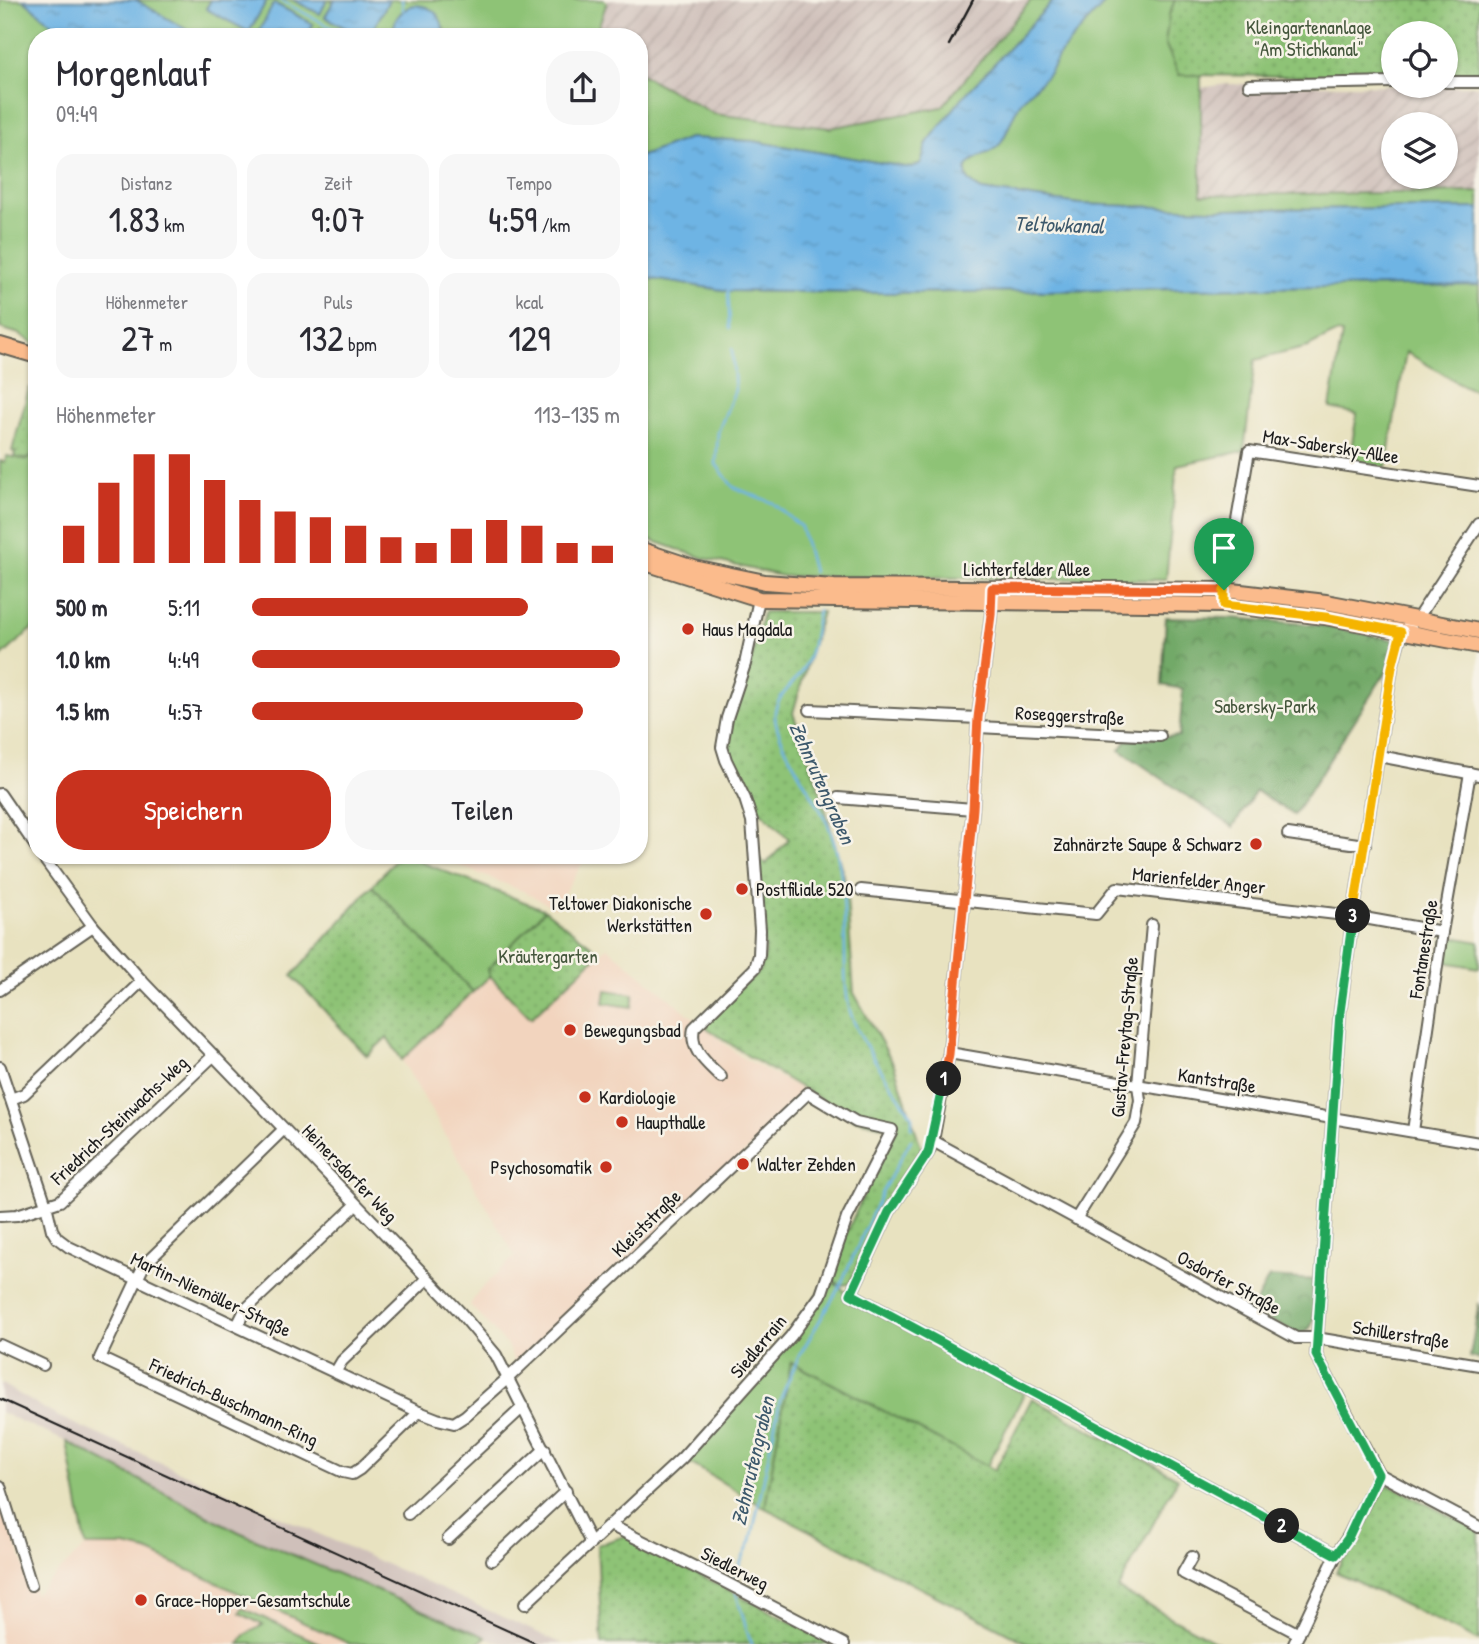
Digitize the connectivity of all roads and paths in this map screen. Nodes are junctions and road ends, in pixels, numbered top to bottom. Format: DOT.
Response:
graph roads {
  1 [pos="1381,82"];
  2 [pos="1458,82"];
  3 [pos="1479,82"];
  4 [pos="1248,85"];
  5 [pos="0,345"];
  6 [pos="28,353"];
  7 [pos="1479,486"];
  8 [pos="1479,524"];
  9 [pos="648,551"];
  10 [pos="648,564"];
  11 [pos="1224,590"];
  12 [pos="992,596"];
  13 [pos="759,599"];
  14 [pos="1224,605"];
  15 [pos="1417,620"];
  16 [pos="1479,631"];
  17 [pos="1401,632"];
  18 [pos="1479,646"];
  19 [pos="810,710"];
  20 [pos="978,722"];
  21 [pos="1160,736"];
  22 [pos="1379,756"];
  23 [pos="1474,774"];
  24 [pos="0,794"];
  25 [pos="838,798"];
  26 [pos="973,809"];
  27 [pos="1288,834"];
  28 [pos="28,835"];
  29 [pos="1365,845"];
  30 [pos="48,864"];
  31 [pos="862,890"];
  32 [pos="963,901"];
  33 [pos="1353,916"];
  34 [pos="1152,925"];
  35 [pos="93,926"];
  36 [pos="1443,932"];
  37 [pos="142,981"];
  38 [pos="0,990"];
  39 [pos="949,1054"];
  40 [pos="213,1056"];
  41 [pos="0,1067"];
  42 [pos="721,1077"];
  43 [pos="1138,1086"];
  44 [pos="10,1099"];
  45 [pos="1332,1117"];
  46 [pos="284,1129"];
  47 [pos="892,1130"];
  48 [pos="1413,1131"];
  49 [pos="933,1141"];
  50 [pos="1479,1143"];
  51 [pos="47,1205"];
  52 [pos="356,1205"];
  53 [pos="0,1216"];
  54 [pos="1076,1219"];
  55 [pos="138,1278"];
  56 [pos="427,1279"];
  57 [pos="237,1326"];
  58 [pos="1316,1338"];
  59 [pos="0,1345"];
  60 [pos="43,1365"];
  61 [pos="1479,1365"];
  62 [pos="336,1371"];
  63 [pos="508,1378"];
  64 [pos="523,1407"];
  65 [pos="419,1412"];
  66 [pos="545,1449"];
  67 [pos="1378,1474"];
  68 [pos="0,1486"];
  69 [pos="565,1491"];
  70 [pos="408,1514"];
  71 [pos="610,1525"];
  72 [pos="1479,1527"];
  73 [pos="448,1539"];
  74 [pos="591,1543"];
  75 [pos="1336,1555"];
  76 [pos="1192,1557"];
  77 [pos="492,1560"];
  78 [pos="31,1585"];
  79 [pos="525,1604"];
  80 [pos="1296,1639"];
  81 [pos="844,1644"];
  1 -- 4 [label="street"];
  2 -- 3 [label="street"];
  5 -- 6 [label="main road"];
  7 -- 11 [label="street, Max-Sabersky-Allee"];
  8 -- 15 [label="street"];
  9 -- 12 [label="main road, Lichterfelder Allee"];
  10 -- 13 [label="main road, Lichterfelder Allee"];
  11 -- 12 [label="main road, Lichterfelder Allee"];
  11 -- 14 [label="street, Max-Sabersky-Allee"];
  11 -- 15 [label="main road, Lichterfelder Allee"];
  12 -- 13 [label="main road, Lichterfelder Allee"];
  12 -- 14 [label="main road, Lichterfelder Allee"];
  12 -- 20 [label="street"];
  13 -- 42 [label="street"];
  14 -- 17 [label="main road, Lichterfelder Allee"];
  15 -- 16 [label="main road, Lichterfelder Allee"];
  15 -- 17 [label="street"];
  17 -- 18 [label="main road, Lichterfelder Allee"];
  17 -- 22 [label="street"];
  19 -- 20 [label="street, Roseggerstraße"];
  20 -- 21 [label="street, Roseggerstraße"];
  20 -- 26 [label="street"];
  22 -- 23 [label="street"];
  22 -- 29 [label="street"];
  23 -- 36 [label="street, Fontanestraße"];
  24 -- 28 [label="street"];
  25 -- 26 [label="street"];
  26 -- 32 [label="street"];
  27 -- 29 [label="street"];
  29 -- 33 [label="street"];
  30 -- 35 [label="street, Heinersdorfer Weg"];
  31 -- 32 [label="street, Marienfelder Anger"];
  32 -- 33 [label="street, Marienfelder Anger"];
  32 -- 39 [label="street"];
  33 -- 36 [label="street, Marienfelder Anger"];
  33 -- 45 [label="street"];
  34 -- 43 [label="street, Gustav-Freytag-Straße"];
  35 -- 37 [label="street, Heinersdorfer Weg"];
  35 -- 38 [label="street"];
  36 -- 48 [label="street, Fontanestraße"];
  37 -- 40 [label="street, Heinersdorfer Weg"];
  37 -- 44 [label="street"];
  39 -- 43 [label="street, Kantstraße"];
  39 -- 49 [label="street"];
  40 -- 46 [label="street, Heinersdorfer Weg"];
  40 -- 51 [label="street, Friedrich-Steinwachs-Weg"];
  41 -- 44 [label="street, Martin-Niemöller-Straße"];
  43 -- 45 [label="street, Kantstraße"];
  43 -- 54 [label="street, Gustav-Freytag-Straße"];
  44 -- 51 [label="street, Martin-Niemöller-Straße"];
  45 -- 48 [label="street, Kantstraße"];
  45 -- 58 [label="street"];
  46 -- 52 [label="street, Heinersdorfer Weg"];
  46 -- 55 [label="street"];
  47 -- 63 [label="street, Kleiststraße"];
  47 -- 71 [label="street, Siedlerrain"];
  48 -- 50 [label="street, Kantstraße"];
  49 -- 54 [label="street, Osdorfer Straße"];
  49 -- 75 [label="street"];
  51 -- 53 [label="street, Friedrich-Steinwachs-Weg"];
  51 -- 55 [label="street, Martin-Niemöller-Straße"];
  52 -- 56 [label="street, Heinersdorfer Weg"];
  52 -- 57 [label="street"];
  54 -- 58 [label="street, Osdorfer Straße"];
  55 -- 57 [label="street, Martin-Niemöller-Straße"];
  55 -- 65 [label="street, Friedrich-Buschmann-Ring"];
  56 -- 62 [label="street"];
  56 -- 63 [label="street, Heinersdorfer Weg"];
  57 -- 62 [label="street, Martin-Niemöller-Straße"];
  58 -- 61 [label="street, Schillerstraße"];
  58 -- 67 [label="street"];
  59 -- 60 [label="street"];
  62 -- 65 [label="street, Martin-Niemöller-Straße"];
  63 -- 64 [label="street, Heinersdorfer Weg"];
  63 -- 65 [label="street, Martin-Niemöller-Straße"];
  64 -- 66 [label="street, Heinersdorfer Weg"];
  64 -- 70 [label="street"];
  66 -- 69 [label="street, Heinersdorfer Weg"];
  66 -- 73 [label="street"];
  67 -- 72 [label="street"];
  67 -- 75 [label="street"];
  68 -- 78 [label="street"];
  69 -- 74 [label="street, Heinersdorfer Weg"];
  69 -- 77 [label="street"];
  71 -- 74 [label="street, Siedlerrain"];
  71 -- 81 [label="street, Siedlerweg"];
  74 -- 79 [label="street"];
  75 -- 80 [label="street"];
  76 -- 80 [label="street"];
}
